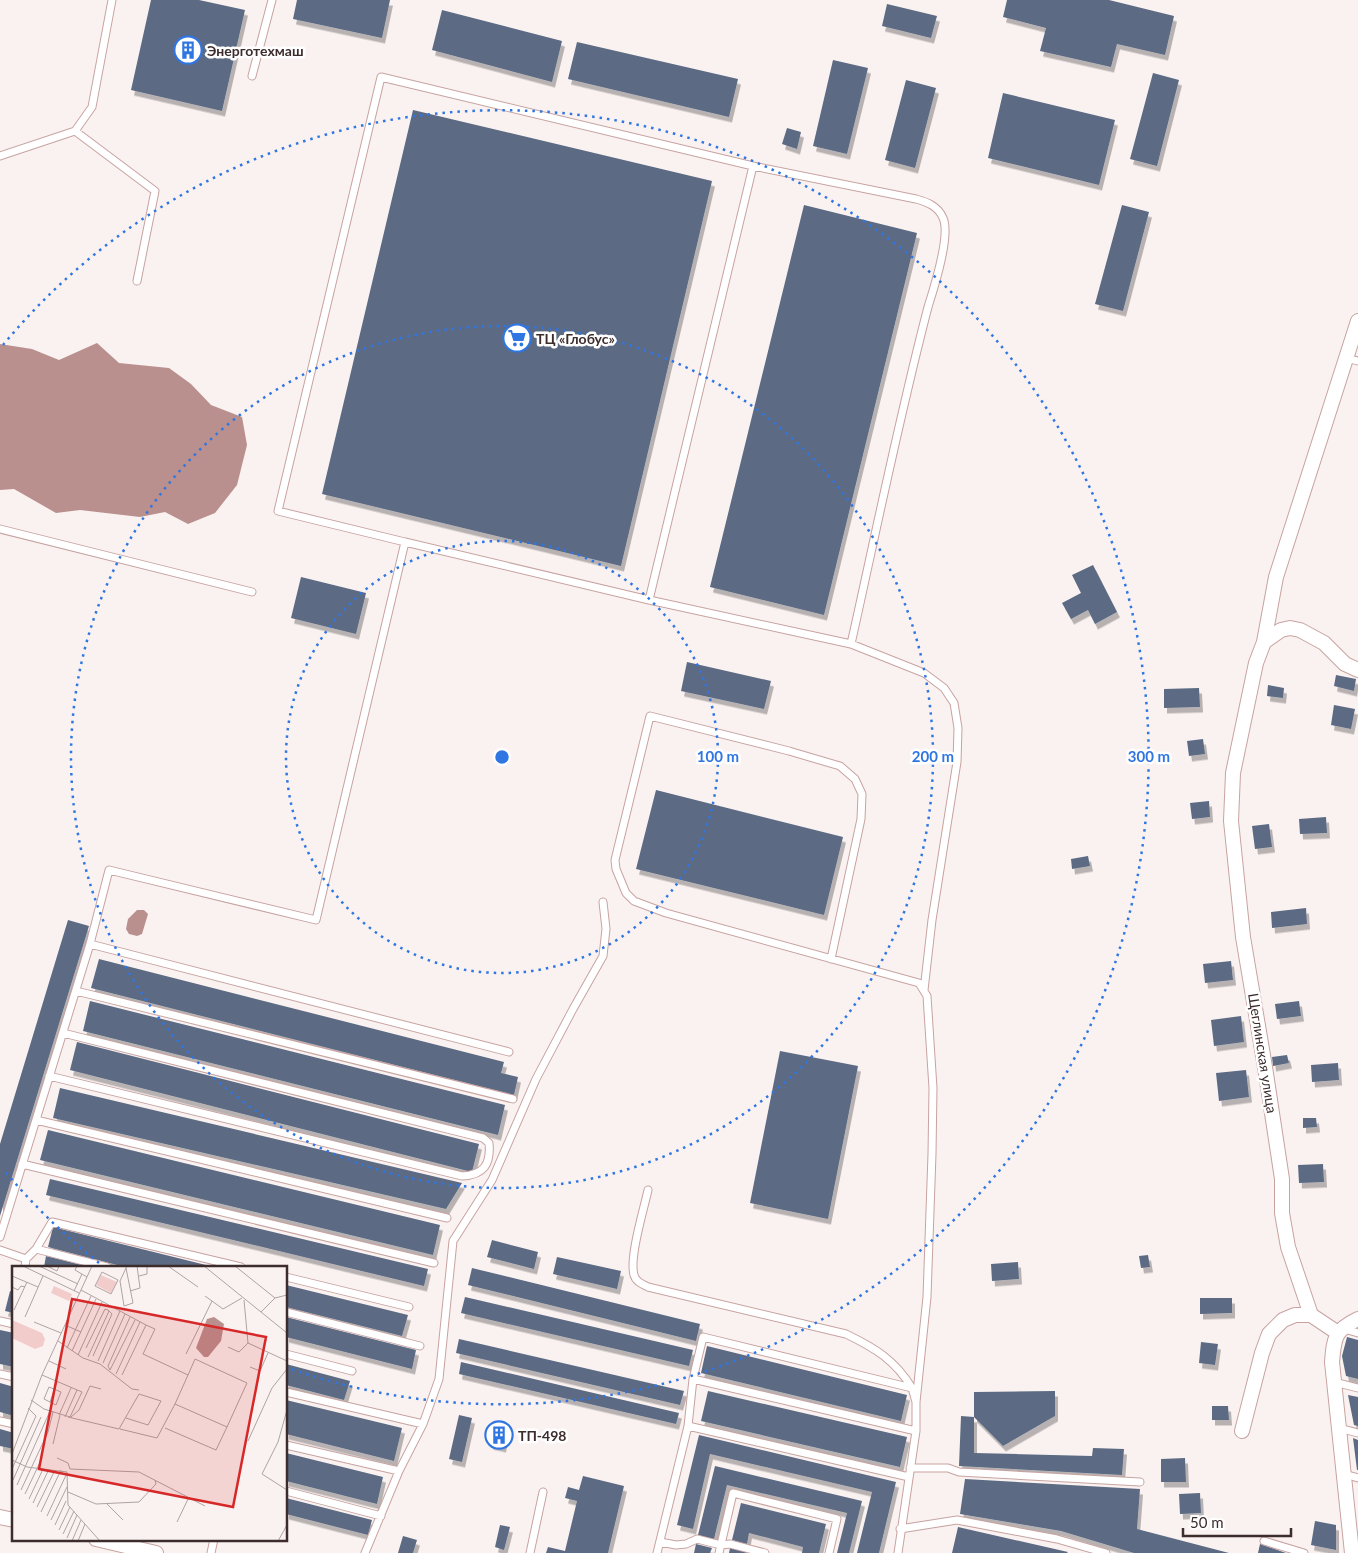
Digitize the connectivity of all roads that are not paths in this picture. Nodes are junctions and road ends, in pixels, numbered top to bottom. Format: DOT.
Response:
graph roads {
  1 [pos="112,0"];
  2 [pos="272,0"];
  3 [pos="252,76"];
  4 [pos="75,131"];
  5 [pos="0,156"];
  6 [pos="753,166"];
  7 [pos="138,281"];
  8 [pos="1358,321"];
  9 [pos="1352,359"];
  10 [pos="0,529"];
  11 [pos="406,542"];
  12 [pos="252,592"];
  13 [pos="649,600"];
  14 [pos="1264,642"];
  15 [pos="851,644"];
  16 [pos="1358,670"];
  17 [pos="602,902"];
  18 [pos="90,944"];
  19 [pos="831,959"];
  20 [pos="924,991"];
  21 [pos="76,992"];
  22 [pos="63,1033"];
  23 [pos="509,1052"];
  24 [pos="49,1076"];
  25 [pos="513,1100"];
  26 [pos="36,1120"];
  27 [pos="22,1164"];
  28 [pos="648,1190"];
  29 [pos="447,1218"];
  30 [pos="0,1237"];
  31 [pos="36,1249"];
  32 [pos="0,1250"];
  33 [pos="26,1263"];
  34 [pos="434,1263"];
  35 [pos="104,1266"];
  36 [pos="237,1266"];
  37 [pos="288,1278"];
  38 [pos="409,1307"];
  39 [pos="288,1313"];
  40 [pos="1312,1315"];
  41 [pos="1358,1319"];
  42 [pos="1339,1330"];
  43 [pos="1358,1332"];
  44 [pos="420,1346"];
  45 [pos="288,1355"];
  46 [pos="352,1371"];
  47 [pos="693,1379"];
  48 [pos="1334,1382"];
  49 [pos="912,1388"];
  50 [pos="1358,1388"];
  51 [pos="288,1392"];
  52 [pos="916,1402"];
  53 [pos="423,1424"];
  54 [pos="688,1426"];
  55 [pos="1339,1428"];
  56 [pos="916,1431"];
  57 [pos="1242,1431"];
  58 [pos="1358,1433"];
  59 [pos="288,1445"];
  60 [pos="910,1468"];
  61 [pos="399,1471"];
  62 [pos="1344,1474"];
  63 [pos="909,1477"];
  64 [pos="1358,1478"];
  65 [pos="1140,1482"];
  66 [pos="288,1492"];
  67 [pos="543,1492"];
  68 [pos="381,1516"];
  69 [pos="1353,1522"];
  70 [pos="900,1529"];
  71 [pos="100,1540"];
  72 [pos="214,1540"];
  73 [pos="1264,1541"];
  74 [pos="660,1542"];
  75 [pos="721,1545"];
  76 [pos="156,1553"];
  77 [pos="211,1553"];
  78 [pos="365,1553"];
  79 [pos="530,1553"];
  80 [pos="657,1553"];
  81 [pos="719,1553"];
  82 [pos="765,1553"];
  83 [pos="829,1553"];
  84 [pos="898,1553"];
  85 [pos="1106,1553"];
  86 [pos="1304,1553"];
  87 [pos="1352,1553"];
  1 -- 4 [label="lane"];
  2 -- 3 [label="lane"];
  4 -- 5 [label="lane"];
  4 -- 7 [label="lane"];
  6 -- 11 [label="lane"];
  6 -- 13 [label="lane"];
  6 -- 15 [label="lane"];
  8 -- 9 [label="street, Щеглинская улица"];
  9 -- 14 [label="street, Щеглинская улица"];
  10 -- 12 [label="lane"];
  11 -- 13 [label="lane"];
  11 -- 18 [label="lane"];
  13 -- 15 [label="lane"];
  14 -- 16 [label="street"];
  14 -- 40 [label="street, Щеглинская улица"];
  15 -- 20 [label="lane"];
  17 -- 53 [label="lane"];
  18 -- 21 [label="lane"];
  18 -- 23 [label="lane"];
  19 -- 19 [label="lane"];
  19 -- 20 [label="lane"];
  20 -- 52 [label="lane"];
  21 -- 22 [label="lane"];
  21 -- 25 [label="lane"];
  22 -- 24 [label="lane"];
  22 -- 24 [label="lane"];
  24 -- 26 [label="lane"];
  26 -- 27 [label="lane"];
  26 -- 29 [label="lane"];
  27 -- 30 [label="lane"];
  27 -- 34 [label="lane"];
  28 -- 49 [label="lane"];
  31 -- 33 [label="lane"];
  31 -- 35 [label="lane"];
  31 -- 36 [label="lane"];
  32 -- 33 [label="lane"];
  37 -- 38 [label="lane"];
  39 -- 44 [label="lane"];
  40 -- 42 [label="street"];
  40 -- 57 [label="street"];
  41 -- 42 [label="street"];
  42 -- 43 [label="lane"];
  42 -- 48 [label="street"];
  45 -- 46 [label="lane"];
  47 -- 49 [label="lane"];
  47 -- 54 [label="lane"];
  47 -- 56 [label="lane"];
  48 -- 50 [label="lane"];
  48 -- 55 [label="street"];
  49 -- 52 [label="lane"];
  51 -- 53 [label="lane"];
  52 -- 56 [label="lane"];
  53 -- 61 [label="lane"];
  54 -- 63 [label="lane"];
  54 -- 74 [label="lane"];
  55 -- 58 [label="lane"];
  55 -- 62 [label="street"];
  56 -- 60 [label="lane"];
  59 -- 61 [label="lane"];
  60 -- 63 [label="lane"];
  60 -- 65 [label="lane"];
  61 -- 68 [label="lane"];
  62 -- 64 [label="lane"];
  62 -- 69 [label="street"];
  63 -- 70 [label="lane"];
  66 -- 68 [label="lane"];
  67 -- 79 [label="lane"];
  68 -- 78 [label="lane"];
  69 -- 87 [label="street"];
  70 -- 84 [label="lane"];
  70 -- 85 [label="lane"];
  71 -- 76 [label="street"];
  72 -- 77 [label="lane"];
  73 -- 86 [label="lane"];
  74 -- 75 [label="lane"];
  74 -- 80 [label="lane"];
  75 -- 81 [label="lane"];
  75 -- 82 [label="lane"];
  75 -- 83 [label="lane"];
}
